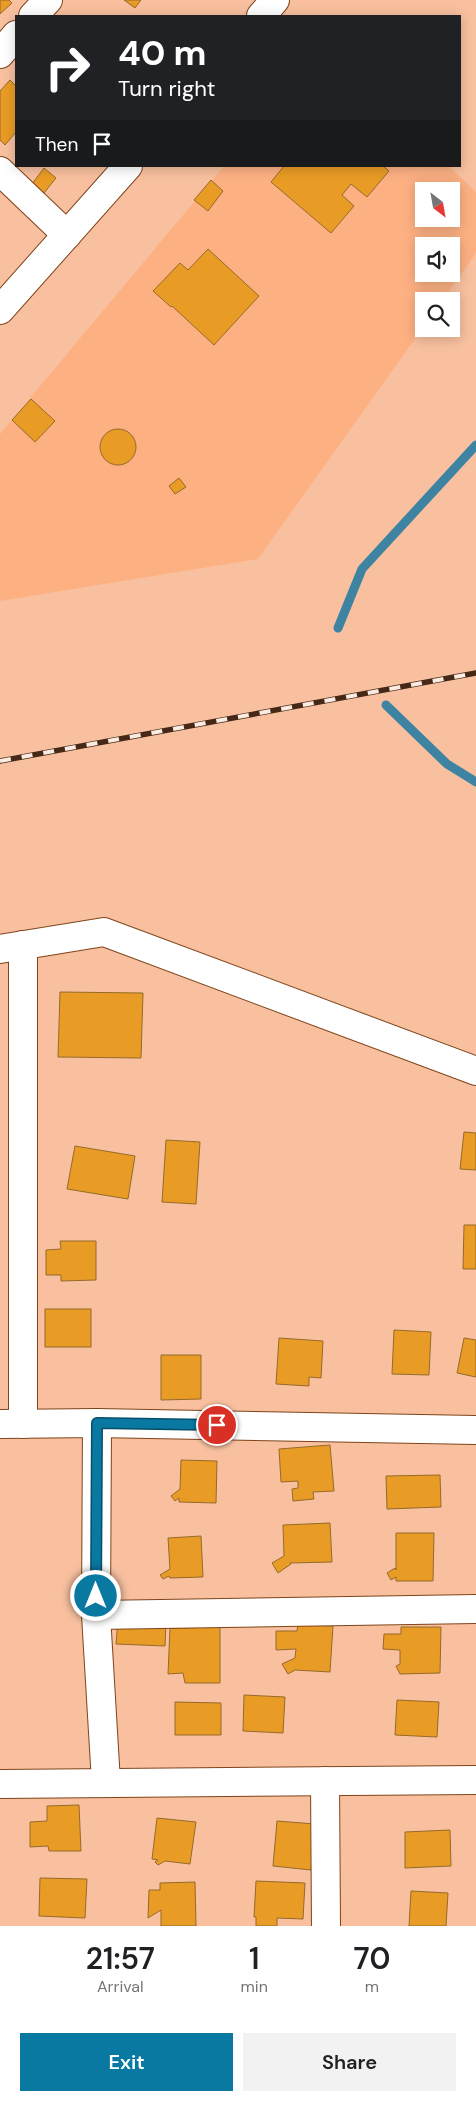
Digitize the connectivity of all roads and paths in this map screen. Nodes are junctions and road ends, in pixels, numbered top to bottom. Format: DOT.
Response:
graph roads {
  1 [pos="48,0"];
  2 [pos="275,0"];
  3 [pos="34,15"];
  4 [pos="262,15"];
  5 [pos="15,37"];
  6 [pos="0,54"];
  7 [pos="127,167"];
  8 [pos="0,171"];
  9 [pos="66,235"];
  10 [pos="0,310"];
  11 [pos="11,947"];
  12 [pos="476,1071"];
  13 [pos="97,1423"];
  14 [pos="12,1424"];
  15 [pos="476,1430"];
  16 [pos="476,1609"];
  17 [pos="96,1615"];
  18 [pos="476,1780"];
  19 [pos="325,1781"];
  20 [pos="106,1782"];
  21 [pos="0,1784"];
  22 [pos="326,1926"];
  1 -- 3 [label="street"];
  2 -- 4 [label="street"];
  5 -- 6 [label="street"];
  7 -- 9 [label="street"];
  8 -- 9 [label="street"];
  9 -- 10 [label="street"];
  11 -- 12 [label="street"];
  11 -- 14 [label="street"];
  13 -- 14 [label="street"];
  13 -- 15 [label="street"];
  13 -- 17 [label="street"];
  16 -- 17 [label="street"];
  17 -- 20 [label="street"];
  18 -- 19 [label="street"];
  19 -- 20 [label="street"];
  19 -- 22 [label="street"];
  20 -- 21 [label="street"];
}
